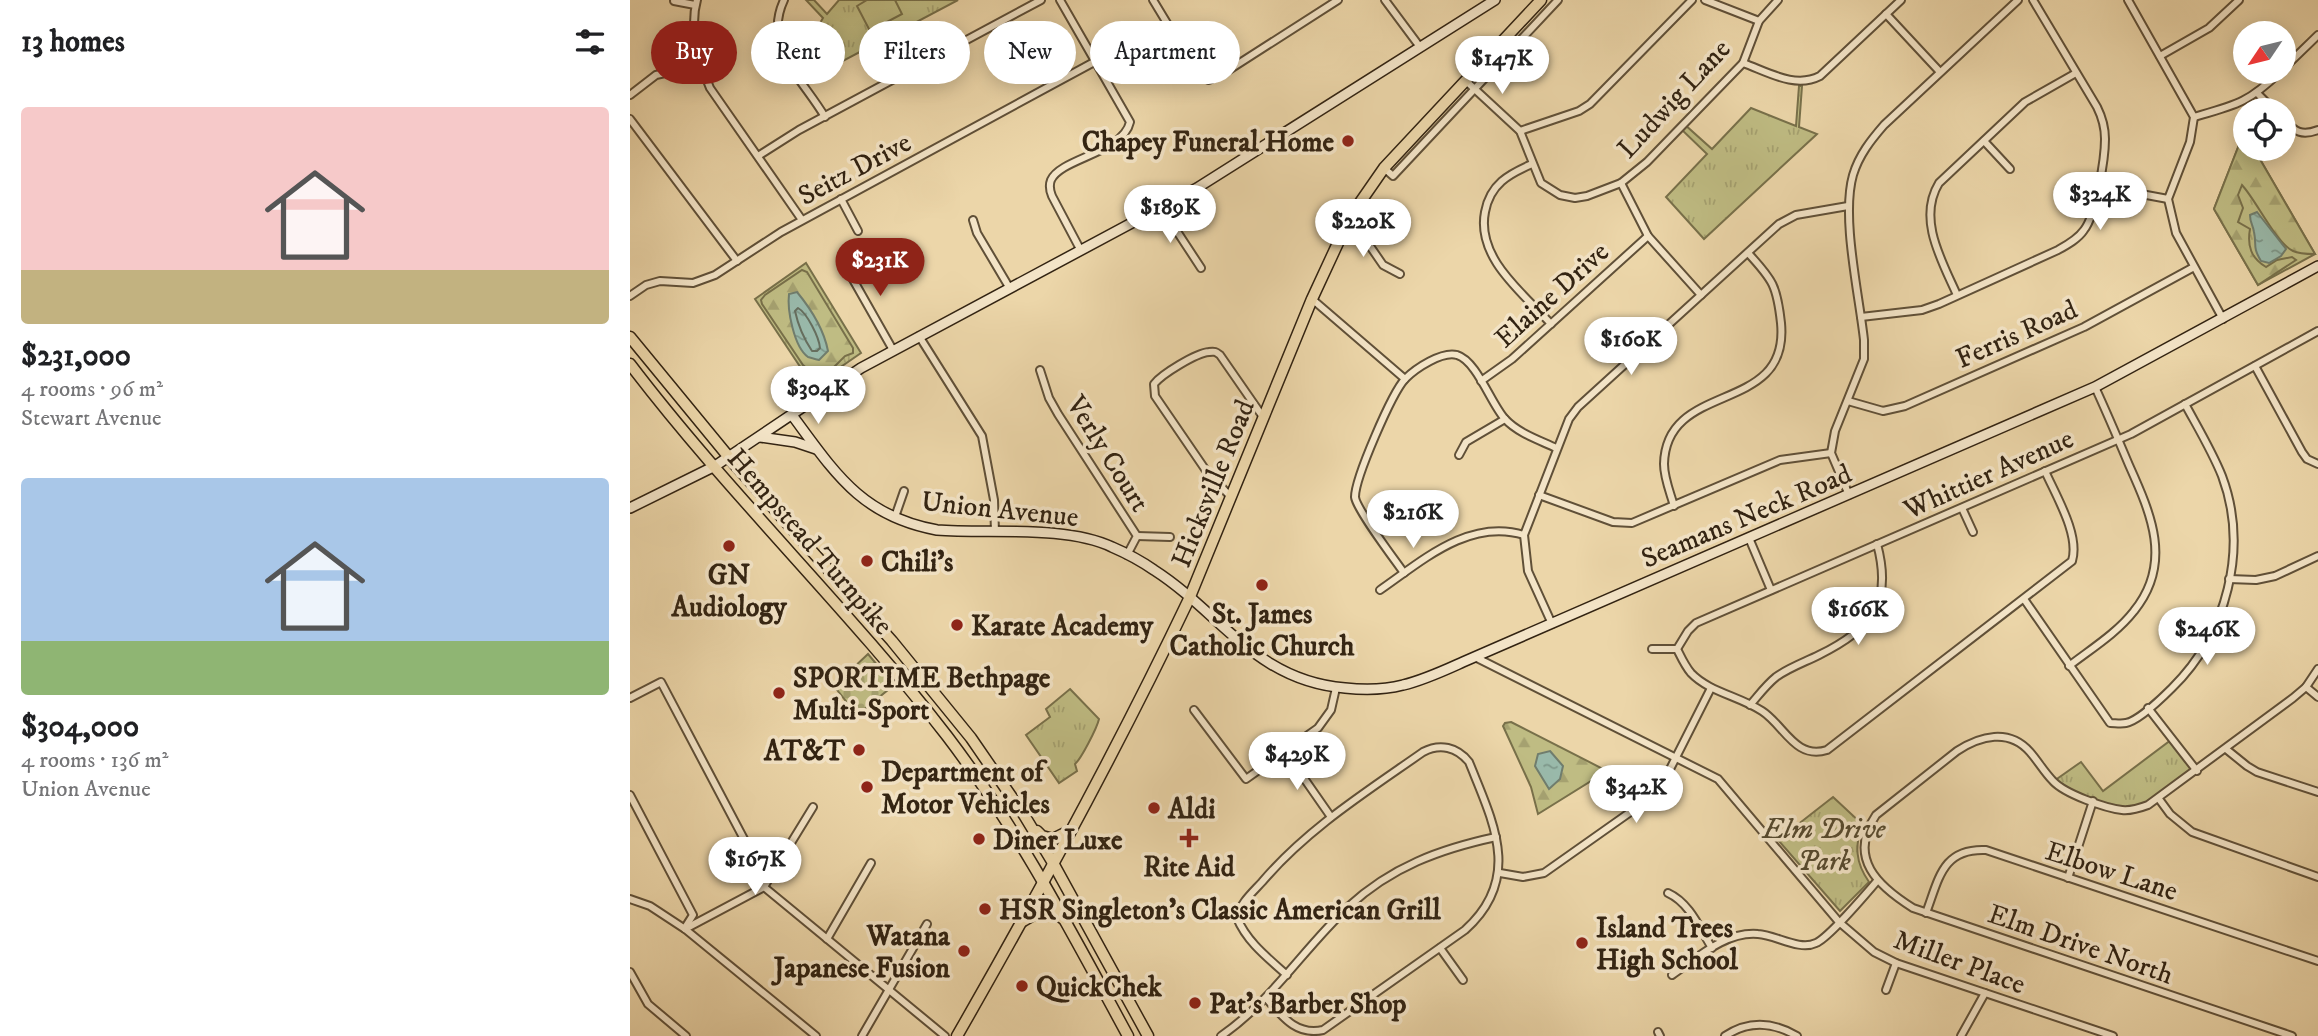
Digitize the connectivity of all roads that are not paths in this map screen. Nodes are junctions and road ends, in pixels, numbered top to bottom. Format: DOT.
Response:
graph roads {
  1 [pos="785,0"];
  2 [pos="1041,0"];
  3 [pos="1060,0"];
  4 [pos="1153,0"];
  5 [pos="1338,0"];
  6 [pos="1385,0"];
  7 [pos="1495,0"];
  8 [pos="1541,0"];
  9 [pos="1558,0"];
  10 [pos="1692,0"];
  11 [pos="1705,0"];
  12 [pos="1778,0"];
  13 [pos="1901,0"];
  14 [pos="2018,0"];
  15 [pos="2033,0"];
  16 [pos="2128,0"];
  17 [pos="674,1"];
  18 [pos="2235,1"];
  19 [pos="696,3"];
  20 [pos="1886,14"];
  21 [pos="695,21"];
  22 [pos="1759,21"];
  23 [pos="2318,34"];
  24 [pos="1420,47"];
  25 [pos="1090,51"];
  26 [pos="2160,56"];
  27 [pos="2296,56"];
  28 [pos="1743,63"];
  29 [pos="1090,64"];
  30 [pos="1940,72"];
  31 [pos="2076,73"];
  32 [pos="651,78"];
  33 [pos="1466,81"];
  34 [pos="708,84"];
  35 [pos="1109,84"];
  36 [pos="2268,84"];
  37 [pos="1474,89"];
  38 [pos="2258,94"];
  39 [pos="630,95"];
  40 [pos="2262,98"];
  41 [pos="825,117"];
  42 [pos="2194,117"];
  43 [pos="630,119"];
  44 [pos="2318,130"];
  45 [pos="1520,131"];
  46 [pos="2296,131"];
  47 [pos="1984,141"];
  48 [pos="758,156"];
  49 [pos="1532,164"];
  50 [pos="1384,168"];
  51 [pos="2010,169"];
  52 [pos="1621,183"];
  53 [pos="2098,186"];
  54 [pos="841,199"];
  55 [pos="2168,199"];
  56 [pos="1848,206"];
  57 [pos="1161,207"];
  58 [pos="1350,216"];
  59 [pos="802,220"];
  60 [pos="973,220"];
  61 [pos="858,231"];
  62 [pos="1648,236"];
  63 [pos="1080,249"];
  64 [pos="1748,253"];
  65 [pos="842,260"];
  66 [pos="737,261"];
  67 [pos="2318,266"];
  68 [pos="2194,267"];
  69 [pos="1201,268"];
  70 [pos="1400,274"];
  71 [pos="1009,287"];
  72 [pos="1701,295"];
  73 [pos="630,296"];
  74 [pos="1957,296"];
  75 [pos="1312,299"];
  76 [pos="1861,317"];
  77 [pos="2223,319"];
  78 [pos="1551,324"];
  79 [pos="2318,331"];
  80 [pos="919,336"];
  81 [pos="630,337"];
  82 [pos="893,349"];
  83 [pos="630,364"];
  84 [pos="2255,366"];
  85 [pos="1040,370"];
  86 [pos="1405,379"];
  87 [pos="1481,381"];
  88 [pos="2095,387"];
  89 [pos="1848,401"];
  90 [pos="2185,404"];
  91 [pos="792,415"];
  92 [pos="1264,418"];
  93 [pos="1505,419"];
  94 [pos="760,437"];
  95 [pos="2118,439"];
  96 [pos="1556,448"];
  97 [pos="817,449"];
  98 [pos="1831,453"];
  99 [pos="1459,455"];
  100 [pos="729,457"];
  101 [pos="2318,464"];
  102 [pos="715,466"];
  103 [pos="2045,471"];
  104 [pos="904,491"];
  105 [pos="1539,495"];
  106 [pos="1849,495"];
  107 [pos="1231,497"];
  108 [pos="1674,506"];
  109 [pos="630,508"];
  110 [pos="1962,508"];
  111 [pos="895,517"];
  112 [pos="995,532"];
  113 [pos="1973,533"];
  114 [pos="1524,535"];
  115 [pos="1137,536"];
  116 [pos="1170,537"];
  117 [pos="1749,538"];
  118 [pos="1877,544"];
  119 [pos="1127,555"];
  120 [pos="2318,556"];
  121 [pos="1404,573"];
  122 [pos="2229,579"];
  123 [pos="1380,590"];
  124 [pos="1771,590"];
  125 [pos="1189,599"];
  126 [pos="2024,599"];
  127 [pos="1552,624"];
  128 [pos="1652,649"];
  129 [pos="1677,649"];
  130 [pos="1475,657"];
  131 [pos="2069,666"];
  132 [pos="2318,669"];
  133 [pos="2306,687"];
  134 [pos="1336,688"];
  135 [pos="1711,688"];
  136 [pos="2318,697"];
  137 [pos="630,698"];
  138 [pos="1750,705"];
  139 [pos="2148,708"];
  140 [pos="1194,710"];
  141 [pos="2226,749"];
  142 [pos="1285,751"];
  143 [pos="1677,757"];
  144 [pos="2197,771"];
  145 [pos="2318,792"];
  146 [pos="630,795"];
  147 [pos="2159,799"];
  148 [pos="2093,801"];
  149 [pos="813,807"];
  150 [pos="1024,815"];
  151 [pos="1331,817"];
  152 [pos="1072,828"];
  153 [pos="1496,837"];
  154 [pos="872,863"];
  155 [pos="1053,863"];
  156 [pos="1500,873"];
  157 [pos="2068,877"];
  158 [pos="2318,877"];
  159 [pos="1043,881"];
  160 [pos="1877,881"];
  161 [pos="764,887"];
  162 [pos="1668,893"];
  163 [pos="630,899"];
  164 [pos="1926,913"];
  165 [pos="1065,920"];
  166 [pos="1022,922"];
  167 [pos="1839,922"];
  168 [pos="927,924"];
  169 [pos="685,929"];
  170 [pos="827,939"];
  171 [pos="1440,948"];
  172 [pos="1712,948"];
  173 [pos="2318,961"];
  174 [pos="1896,963"];
  175 [pos="630,972"];
  176 [pos="1287,975"];
  177 [pos="1672,975"];
  178 [pos="1463,980"];
  179 [pos="889,990"];
  180 [pos="1886,990"];
  181 [pos="1985,993"];
  182 [pos="1266,998"];
  183 [pos="2278,1034"];
  184 [pos="683,1035"];
  185 [pos="816,1036"];
  186 [pos="862,1036"];
  187 [pos="946,1036"];
  188 [pos="957,1036"];
  189 [pos="1128,1036"];
  190 [pos="1148,1036"];
  191 [pos="1221,1036"];
  192 [pos="1725,1036"];
  193 [pos="1797,1036"];
  194 [pos="1961,1036"];
  195 [pos="2113,1036"];
  196 [pos="2292,1036"];
  1 -- 41 [label="street"];
  2 -- 41 [label="street"];
  3 -- 25 [label="street"];
  4 -- 5 [label="street"];
  6 -- 24 [label="street"];
  7 -- 24 [label="main road"];
  8 -- 33 [label="main road, Hicksville Road"];
  9 -- 37 [label="street"];
  10 -- 45 [label="street"];
  11 -- 22 [label="street"];
  12 -- 22 [label="street, Ludwig Lane"];
  13 -- 20 [label="street"];
  14 -- 30 [label="street"];
  15 -- 31 [label="street"];
  16 -- 26 [label="street"];
  17 -- 19 [label="street"];
  18 -- 26 [label="street"];
  19 -- 21 [label="street"];
  20 -- 28 [label="street"];
  20 -- 30 [label="street"];
  22 -- 28 [label="street, Ludwig Lane"];
  23 -- 27 [label="street"];
  24 -- 57 [label="main road"];
  26 -- 42 [label="street"];
  28 -- 52 [label="street, Ludwig Lane"];
  29 -- 54 [label="street, Seitz Drive"];
  30 -- 56 [label="street"];
  31 -- 47 [label="street"];
  31 -- 53 [label="street"];
  32 -- 39 [label="street"];
  33 -- 37 [label="street, Ludwig Lane"];
  33 -- 50 [label="main road, Hicksville Road"];
  34 -- 48 [label="street"];
  35 -- 63 [label="street"];
  36 -- 38 [label="street"];
  37 -- 45 [label="street, Ludwig Lane"];
  37 -- 50 [label="street"];
  38 -- 40 [label="street"];
  38 -- 42 [label="street"];
  41 -- 48 [label="street"];
  42 -- 55 [label="street"];
  43 -- 66 [label="street"];
  44 -- 46 [label="street"];
  45 -- 49 [label="street, Ludwig Lane"];
  47 -- 51 [label="street"];
  47 -- 74 [label="street"];
  48 -- 59 [label="street"];
  49 -- 52 [label="street, Ludwig Lane"];
  49 -- 78 [label="street"];
  50 -- 58 [label="main road, Hicksville Road"];
  52 -- 62 [label="street"];
  53 -- 55 [label="street"];
  53 -- 74 [label="street"];
  54 -- 59 [label="street, Seitz Drive"];
  54 -- 61 [label="street"];
  55 -- 68 [label="street"];
  56 -- 64 [label="street"];
  56 -- 76 [label="street"];
  57 -- 63 [label="main road"];
  57 -- 69 [label="street"];
  58 -- 70 [label="street"];
  58 -- 75 [label="main road, Hicksville Road"];
  59 -- 66 [label="street, Seitz Drive"];
  60 -- 71 [label="street"];
  62 -- 72 [label="street"];
  62 -- 78 [label="street, Elaine Drive"];
  63 -- 71 [label="main road"];
  64 -- 72 [label="street"];
  64 -- 108 [label="street"];
  65 -- 82 [label="street"];
  66 -- 73 [label="street, Seitz Drive"];
  67 -- 77 [label="main road, Seamans Neck Road"];
  68 -- 77 [label="street"];
  68 -- 89 [label="street, Ferris Road"];
  71 -- 80 [label="main road"];
  72 -- 96 [label="street"];
  74 -- 76 [label="street"];
  75 -- 86 [label="street"];
  75 -- 92 [label="main road, Hicksville Road"];
  76 -- 89 [label="street"];
  77 -- 88 [label="main road, Seamans Neck Road"];
  78 -- 87 [label="street, Elaine Drive"];
  79 -- 84 [label="street, Whittier Avenue"];
  80 -- 82 [label="main road"];
  80 -- 112 [label="street"];
  81 -- 100 [label="main road, Hempstead Turnpike"];
  82 -- 91 [label="main road"];
  83 -- 102 [label="main road, Hempstead Turnpike"];
  84 -- 90 [label="street, Whittier Avenue"];
  84 -- 101 [label="street"];
  85 -- 115 [label="street, Verly Court"];
  86 -- 87 [label="street"];
  86 -- 121 [label="street"];
  87 -- 93 [label="street"];
  88 -- 95 [label="street"];
  88 -- 106 [label="main road, Seamans Neck Road"];
  89 -- 98 [label="street"];
  90 -- 95 [label="street, Whittier Avenue"];
  90 -- 122 [label="street"];
  91 -- 94 [label="main road"];
  91 -- 97 [label="main road, Union Avenue"];
  92 -- 107 [label="main road, Hicksville Road"];
  92 -- 107 [label="street"];
  93 -- 96 [label="street"];
  93 -- 99 [label="street"];
  94 -- 97 [label="main road"];
  94 -- 100 [label="main road"];
  95 -- 103 [label="street, Whittier Avenue"];
  95 -- 131 [label="street"];
  96 -- 105 [label="street"];
  97 -- 111 [label="main road, Union Avenue"];
  98 -- 106 [label="street"];
  98 -- 108 [label="street"];
  100 -- 102 [label="main road"];
  100 -- 150 [label="main road, Hempstead Turnpike"];
  102 -- 109 [label="main road"];
  102 -- 159 [label="main road, Hempstead Turnpike"];
  103 -- 110 [label="street, Whittier Avenue"];
  103 -- 126 [label="street"];
  104 -- 111 [label="street"];
  105 -- 108 [label="street"];
  105 -- 114 [label="street"];
  106 -- 117 [label="main road, Seamans Neck Road"];
  107 -- 125 [label="main road, Hicksville Road"];
  110 -- 113 [label="street"];
  110 -- 118 [label="street, Whittier Avenue"];
  111 -- 112 [label="main road, Union Avenue"];
  112 -- 119 [label="main road, Union Avenue"];
  114 -- 121 [label="street"];
  114 -- 127 [label="street"];
  115 -- 116 [label="street"];
  115 -- 119 [label="street, Verly Court"];
  117 -- 124 [label="street"];
  117 -- 127 [label="main road, Seamans Neck Road"];
  118 -- 124 [label="street, Whittier Avenue"];
  118 -- 138 [label="street"];
  119 -- 125 [label="main road, Union Avenue"];
  120 -- 122 [label="street"];
  121 -- 123 [label="street"];
  122 -- 139 [label="street"];
  124 -- 129 [label="street, Whittier Avenue"];
  125 -- 134 [label="main road, Seamans Neck Road"];
  125 -- 152 [label="main road, Hicksville Road"];
  126 -- 131 [label="street"];
  126 -- 138 [label="street"];
  127 -- 130 [label="main road, Seamans Neck Road"];
  128 -- 129 [label="street"];
  129 -- 135 [label="street"];
  130 -- 134 [label="main road, Seamans Neck Road"];
  130 -- 143 [label="street, Miller Place"];
  131 -- 139 [label="street"];
  132 -- 133 [label="street"];
  133 -- 136 [label="street"];
  133 -- 141 [label="street"];
  134 -- 142 [label="street"];
  135 -- 138 [label="street"];
  135 -- 143 [label="street"];
  137 -- 161 [label="street"];
  139 -- 144 [label="street"];
  140 -- 142 [label="street"];
  141 -- 144 [label="street"];
  141 -- 145 [label="street"];
  142 -- 151 [label="street"];
  143 -- 156 [label="street"];
  143 -- 167 [label="street, Miller Place"];
  144 -- 147 [label="street"];
  146 -- 169 [label="street"];
  147 -- 148 [label="street"];
  147 -- 158 [label="street"];
  148 -- 157 [label="street"];
  148 -- 160 [label="street"];
  149 -- 161 [label="street"];
  150 -- 152 [label="main road"];
  150 -- 155 [label="main road, Hempstead Turnpike"];
  151 -- 153 [label="street"];
  151 -- 176 [label="street"];
  152 -- 155 [label="main road, Hicksville Road"];
  153 -- 156 [label="street"];
  153 -- 176 [label="street"];
  154 -- 170 [label="street"];
  155 -- 159 [label="main road, Hicksville Road"];
  155 -- 190 [label="main road, Hempstead Turnpike"];
  156 -- 171 [label="street"];
  157 -- 164 [label="street, Elbow Lane"];
  157 -- 173 [label="street, Elbow Lane"];
  159 -- 165 [label="main road, Hempstead Turnpike"];
  159 -- 166 [label="main road, Hicksville Road"];
  160 -- 164 [label="street, Elm Drive North"];
  160 -- 167 [label="street"];
  161 -- 169 [label="street"];
  161 -- 170 [label="street"];
  162 -- 172 [label="street"];
  163 -- 169 [label="street"];
  164 -- 183 [label="street, Elm Drive North"];
  165 -- 166 [label="main road"];
  165 -- 189 [label="main road, Hempstead Turnpike"];
  166 -- 188 [label="main road, Hicksville Road"];
  167 -- 172 [label="street"];
  167 -- 174 [label="street, Miller Place"];
  168 -- 179 [label="street"];
  169 -- 185 [label="street"];
  170 -- 179 [label="street"];
  171 -- 178 [label="street"];
  171 -- 182 [label="street"];
  172 -- 177 [label="street"];
  174 -- 180 [label="street"];
  174 -- 181 [label="street, Miller Place"];
  175 -- 184 [label="street"];
  176 -- 182 [label="street"];
  179 -- 186 [label="street"];
  179 -- 187 [label="street"];
  181 -- 194 [label="street"];
  181 -- 195 [label="street, Miller Place"];
  182 -- 191 [label="street"];
  183 -- 196 [label="street, Elm Drive North"];
  192 -- 193 [label="street"];
}
